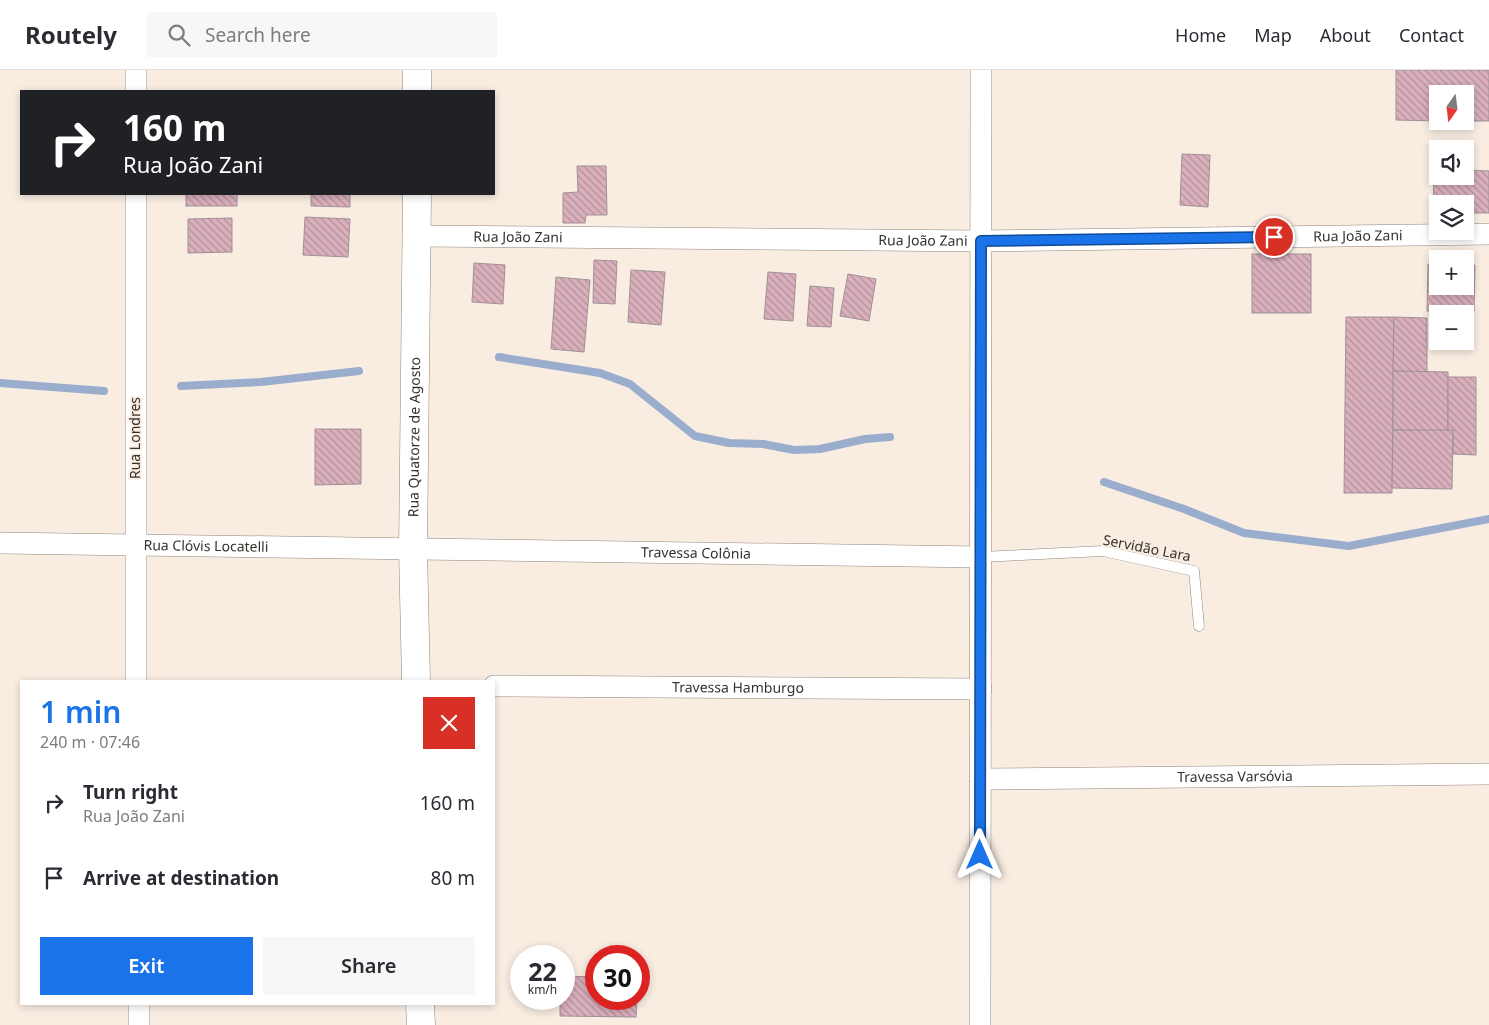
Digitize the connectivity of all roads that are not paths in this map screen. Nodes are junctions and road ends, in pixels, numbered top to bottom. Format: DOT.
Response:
graph roads {
  1 [pos="136,70"];
  2 [pos="417,70"];
  3 [pos="981,70"];
  4 [pos="136,90"];
  5 [pos="417,90"];
  6 [pos="136,195"];
  7 [pos="417,195"];
  8 [pos="1489,234"];
  9 [pos="417,236"];
  10 [pos="981,241"];
  11 [pos="0,543"];
  12 [pos="135,545"];
  13 [pos="413,550"];
  14 [pos="981,557"];
  15 [pos="1199,626"];
  16 [pos="136,680"];
  17 [pos="416,680"];
  18 [pos="495,686"];
  19 [pos="981,690"];
  20 [pos="1489,774"];
  21 [pos="980,780"];
  22 [pos="139,1005"];
  23 [pos="420,1005"];
  24 [pos="139,1025"];
  25 [pos="420,1025"];
  26 [pos="980,1025"];
  1 -- 4 [label="street"];
  2 -- 5 [label="street"];
  3 -- 10 [label="street"];
  6 -- 12 [label="street, Rua Londres"];
  7 -- 9 [label="street, Rua Quatorze de Agosto"];
  8 -- 10 [label="street, Rua João Zani"];
  9 -- 10 [label="street, Rua João Zani"];
  9 -- 13 [label="street, Rua Quatorze de Agosto"];
  10 -- 14 [label="street"];
  11 -- 12 [label="street, Rua Clóvis Locatelli"];
  12 -- 13 [label="street, Rua Clóvis Locatelli"];
  12 -- 16 [label="street, Rua Londres"];
  13 -- 14 [label="street, Travessa Colônia"];
  13 -- 17 [label="street, Rua Quatorze de Agosto"];
  14 -- 15 [label="lane, Servidão Lara"];
  14 -- 19 [label="street"];
  18 -- 19 [label="street, Travessa Hamburgo"];
  19 -- 21 [label="street"];
  20 -- 21 [label="street, Travessa Varsóvia"];
  21 -- 26 [label="street"];
  22 -- 24 [label="street"];
  23 -- 25 [label="street"];
}
